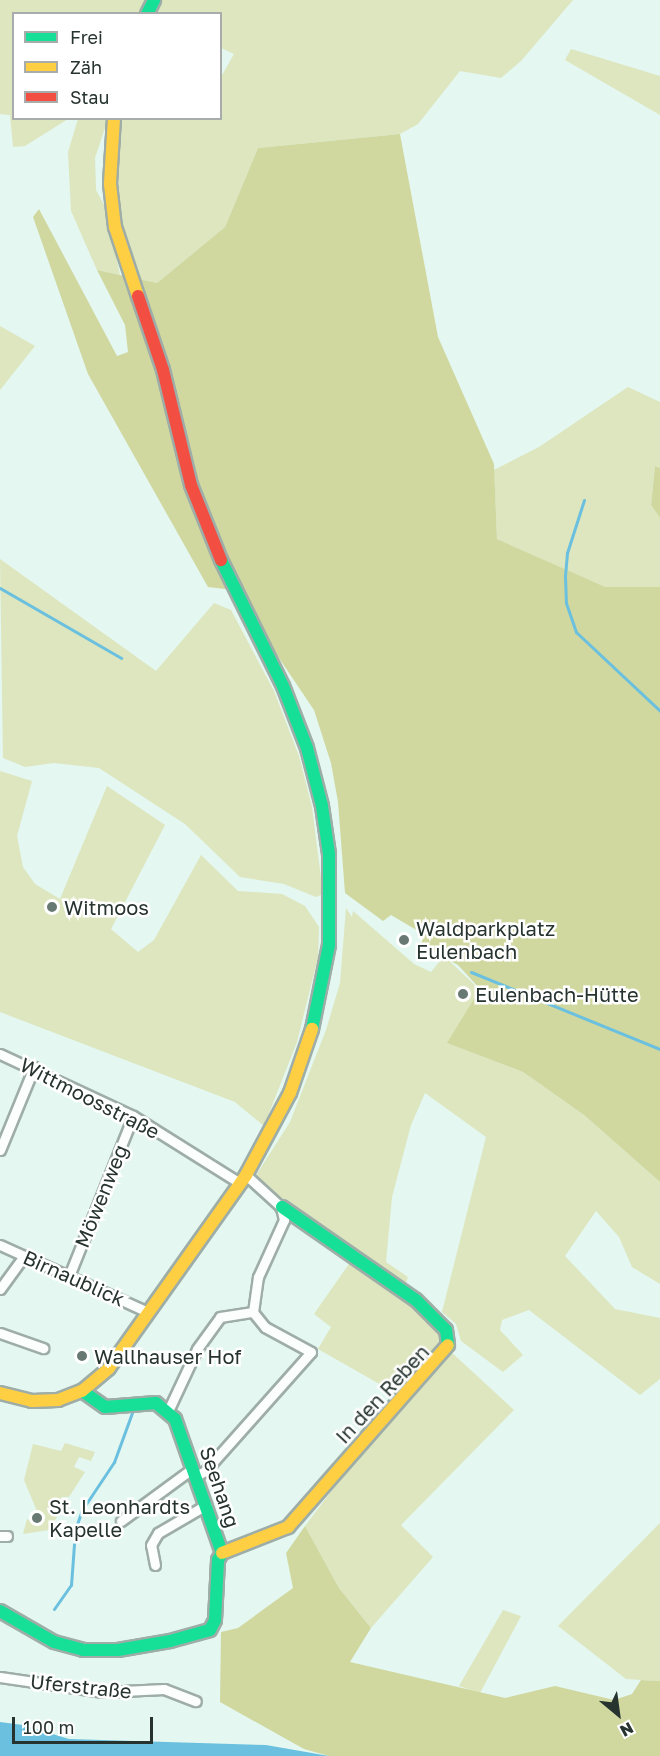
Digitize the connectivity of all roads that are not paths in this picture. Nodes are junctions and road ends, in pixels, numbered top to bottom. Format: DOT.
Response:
graph roads {
  1 [pos="114,120"];
  2 [pos="0,1054"];
  3 [pos="34,1067"];
  4 [pos="133,1116"];
  5 [pos="0,1150"];
  6 [pos="243,1179"];
  7 [pos="282,1207"];
  8 [pos="0,1245"];
  9 [pos="24,1256"];
  10 [pos="69,1276"];
  11 [pos="0,1289"];
  12 [pos="148,1312"];
  13 [pos="253,1312"];
  14 [pos="0,1333"];
  15 [pos="43,1348"];
  16 [pos="82,1391"];
  17 [pos="0,1393"];
  18 [pos="168,1411"];
  19 [pos="194,1472"];
  20 [pos="206,1505"];
  21 [pos="121,1521"];
  22 [pos="222,1553"];
  23 [pos="155,1565"];
  24 [pos="0,1611"];
  25 [pos="0,1677"];
  26 [pos="196,1701"];
  1 -- 6 [label="main road"];
  2 -- 3 [label="street, Wittmoosstraße"];
  3 -- 4 [label="street, Wittmoosstraße"];
  3 -- 5 [label="street"];
  4 -- 6 [label="street, Wittmoosstraße"];
  4 -- 10 [label="street, Möwenweg"];
  6 -- 7 [label="street, Wittmoosstraße"];
  6 -- 12 [label="main road"];
  7 -- 13 [label="street"];
  7 -- 22 [label="main road, In den Reben"];
  8 -- 9 [label="street, Birnaublick"];
  9 -- 10 [label="street, Birnaublick"];
  9 -- 11 [label="street"];
  10 -- 12 [label="street, Birnaublick"];
  12 -- 16 [label="main road"];
  13 -- 18 [label="street"];
  13 -- 19 [label="street"];
  14 -- 15 [label="street"];
  16 -- 17 [label="main road"];
  16 -- 18 [label="main road"];
  18 -- 19 [label="main road, Seehang"];
  19 -- 20 [label="main road, Seehang"];
  19 -- 21 [label="street"];
  20 -- 22 [label="main road, Seehang"];
  20 -- 23 [label="street"];
  22 -- 24 [label="main road, Seehang"];
  25 -- 26 [label="street, Uferstraße"];
}
